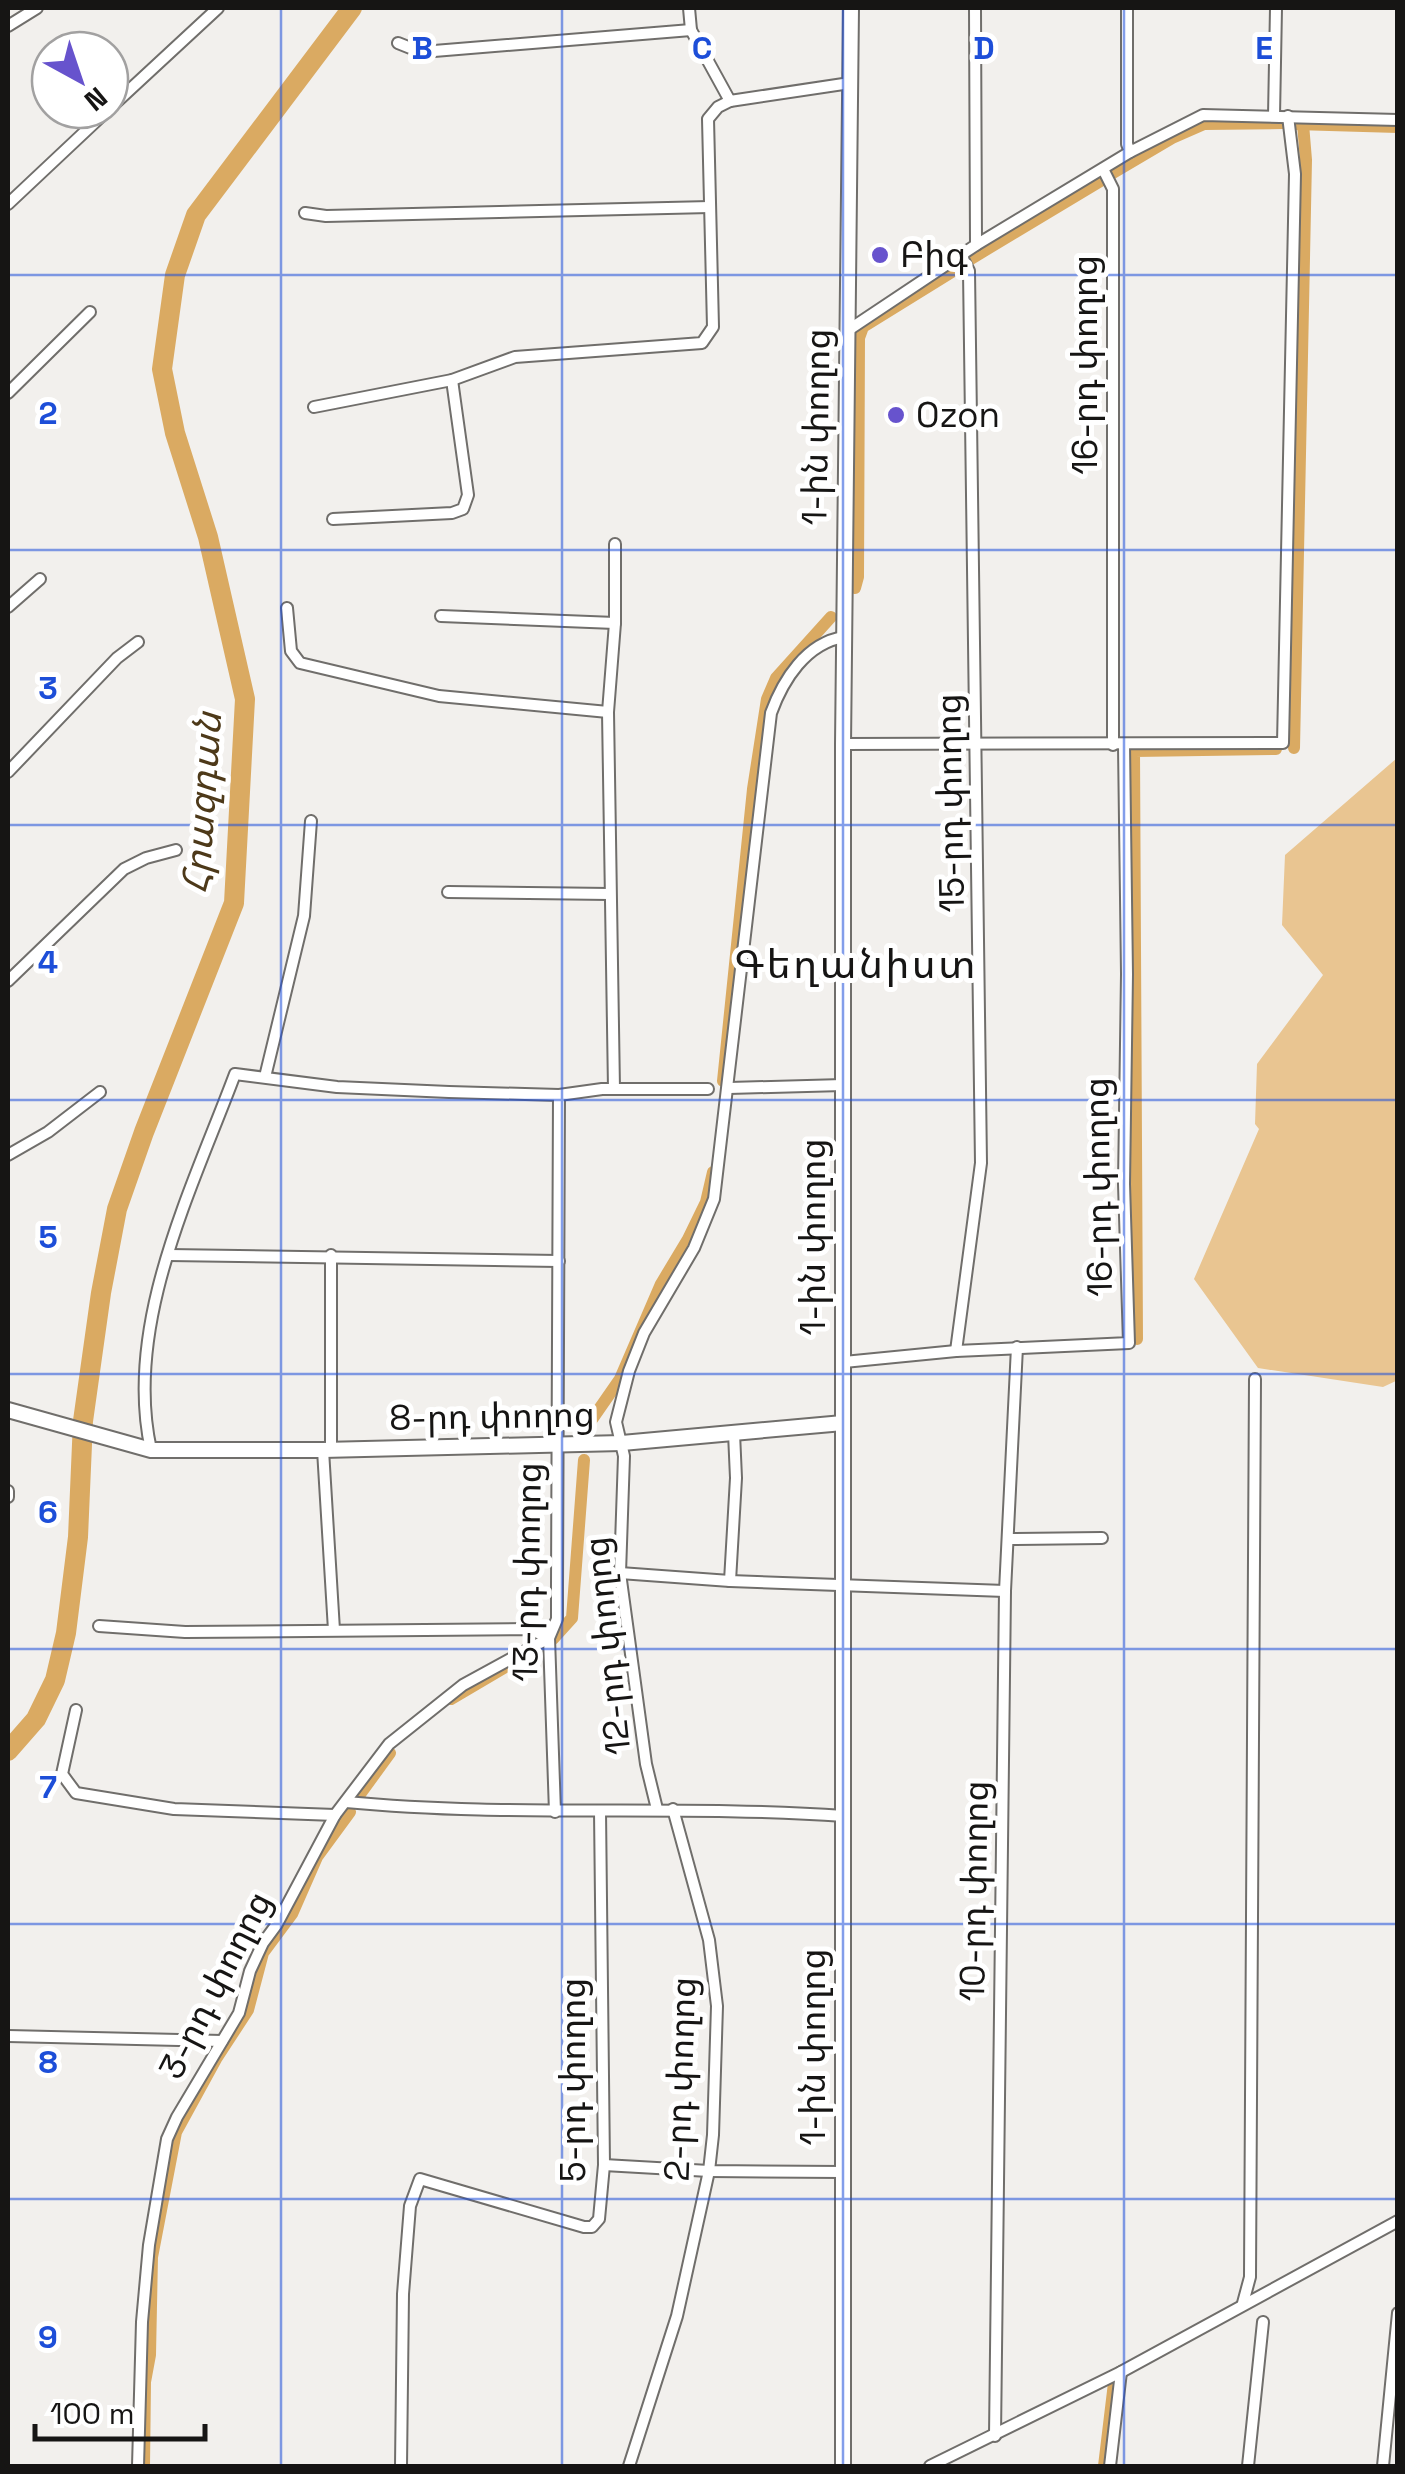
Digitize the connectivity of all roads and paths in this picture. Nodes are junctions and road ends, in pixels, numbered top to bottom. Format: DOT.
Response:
graph roads {
  1 [pos="37,8"];
  2 [pos="218,8"];
  3 [pos="689,8"];
  4 [pos="851,8"];
  5 [pos="975,8"];
  6 [pos="1127,8"];
  7 [pos="1276,8"];
  8 [pos="8,26"];
  9 [pos="691,30"];
  10 [pos="398,43"];
  11 [pos="850,83"];
  12 [pos="130,90"];
  13 [pos="730,101"];
  14 [pos="1274,116"];
  15 [pos="1288,116"];
  16 [pos="1398,120"];
  17 [pos="87,130"];
  18 [pos="1130,152"];
  19 [pos="1103,168"];
  20 [pos="8,204"];
  21 [pos="710,207"];
  22 [pos="305,213"];
  23 [pos="976,246"];
  24 [pos="961,255"];
  25 [pos="90,312"];
  26 [pos="846,331"];
  27 [pos="452,380"];
  28 [pos="8,394"];
  29 [pos="314,407"];
  30 [pos="333,518"];
  31 [pos="615,544"];
  32 [pos="40,579"];
  33 [pos="8,607"];
  34 [pos="287,608"];
  35 [pos="441,616"];
  36 [pos="615,623"];
  37 [pos="844,637"];
  38 [pos="138,642"];
  39 [pos="608,712"];
  40 [pos="843,744"];
  41 [pos="978,744"];
  42 [pos="1118,745"];
  43 [pos="8,772"];
  44 [pos="311,820"];
  45 [pos="176,850"];
  46 [pos="448,892"];
  47 [pos="610,894"];
  48 [pos="8,980"];
  49 [pos="264,1077"];
  50 [pos="843,1085"];
  51 [pos="729,1088"];
  52 [pos="614,1089"];
  53 [pos="708,1090"];
  54 [pos="100,1092"];
  55 [pos="558,1095"];
  56 [pos="8,1155"];
  57 [pos="169,1255"];
  58 [pos="331,1255"];
  59 [pos="559,1260"];
  60 [pos="1018,1347"];
  61 [pos="956,1351"];
  62 [pos="844,1362"];
  63 [pos="1255,1379"];
  64 [pos="14,1413"];
  65 [pos="843,1424"];
  66 [pos="734,1433"];
  67 [pos="622,1443"];
  68 [pos="557,1445"];
  69 [pos="147,1449"];
  70 [pos="327,1450"];
  71 [pos="1102,1538"];
  72 [pos="1008,1539"];
  73 [pos="620,1573"];
  74 [pos="730,1581"];
  75 [pos="842,1584"];
  76 [pos="1006,1592"];
  77 [pos="99,1626"];
  78 [pos="334,1630"];
  79 [pos="548,1638"];
  80 [pos="76,1710"];
  81 [pos="346,1802"];
  82 [pos="657,1809"];
  83 [pos="673,1809"];
  84 [pos="600,1811"];
  85 [pos="556,1812"];
  86 [pos="335,1815"];
  87 [pos="844,1816"];
  88 [pos="8,2036"];
  89 [pos="222,2041"];
  90 [pos="604,2165"];
  91 [pos="710,2171"];
  92 [pos="843,2172"];
  93 [pos="1398,2221"];
  94 [pos="1243,2303"];
  95 [pos="1398,2313"];
  96 [pos="1263,2322"];
  97 [pos="1121,2372"];
  98 [pos="995,2436"];
  99 [pos="138,2466"];
  100 [pos="401,2466"];
  101 [pos="630,2466"];
  102 [pos="842,2466"];
  103 [pos="930,2466"];
  104 [pos="1110,2466"];
  105 [pos="1248,2466"];
  106 [pos="1383,2466"];
  1 -- 8 [label="street"];
  2 -- 12 [label="street"];
  3 -- 9 [label="street"];
  4 -- 11 [label="main road, 1-ին փողոց"];
  5 -- 23 [label="street"];
  6 -- 18 [label="street"];
  7 -- 14 [label="street"];
  9 -- 10 [label="street"];
  9 -- 13 [label="street"];
  11 -- 13 [label="street"];
  11 -- 26 [label="main road, 1-ին փողոց"];
  13 -- 21 [label="street"];
  14 -- 15 [label="street"];
  14 -- 18 [label="street"];
  15 -- 16 [label="street"];
  15 -- 42 [label="street"];
  17 -- 20 [label="street"];
  18 -- 19 [label="street"];
  19 -- 23 [label="street"];
  19 -- 42 [label="street, 16-րդ փողոց"];
  21 -- 22 [label="street"];
  21 -- 27 [label="street"];
  23 -- 24 [label="street"];
  24 -- 26 [label="street"];
  24 -- 41 [label="street, 15-րդ փողոց"];
  25 -- 28 [label="street"];
  26 -- 37 [label="main road, 1-ին փողոց"];
  27 -- 29 [label="street"];
  27 -- 30 [label="street"];
  31 -- 36 [label="street"];
  32 -- 33 [label="street"];
  34 -- 39 [label="street"];
  35 -- 36 [label="street"];
  36 -- 39 [label="street"];
  37 -- 40 [label="main road, 1-ին փողոց"];
  37 -- 51 [label="street, 12-րդ փողոց"];
  38 -- 43 [label="street"];
  39 -- 47 [label="street"];
  40 -- 41 [label="street"];
  40 -- 50 [label="main road, 1-ին փողոց"];
  41 -- 42 [label="street"];
  41 -- 61 [label="street, 15-րդ փողոց"];
  42 -- 60 [label="street, 16-րդ փողոց"];
  44 -- 49 [label="street"];
  45 -- 48 [label="street"];
  46 -- 47 [label="street"];
  47 -- 52 [label="street"];
  49 -- 55 [label="street"];
  49 -- 57 [label="street"];
  50 -- 51 [label="street"];
  50 -- 62 [label="main road, 1-ին փողոց"];
  51 -- 67 [label="street, 12-րդ փողոց"];
  52 -- 53 [label="street"];
  52 -- 55 [label="street"];
  54 -- 56 [label="street"];
  55 -- 59 [label="street, 13-րդ փողոց"];
  57 -- 58 [label="street"];
  57 -- 69 [label="street"];
  58 -- 59 [label="street"];
  58 -- 70 [label="street"];
  59 -- 68 [label="street, 13-րդ փողոց"];
  60 -- 61 [label="street, 16-րդ փողոց"];
  60 -- 72 [label="street, 10-րդ փողոց"];
  61 -- 62 [label="street, 16-րդ փողոց"];
  62 -- 65 [label="main road, 1-ին փողոց"];
  63 -- 94 [label="street"];
  64 -- 69 [label="main road, 8-րդ փողոց"];
  65 -- 66 [label="main road, 8-րդ փողոց"];
  65 -- 75 [label="main road, 1-ին փողոց"];
  66 -- 67 [label="main road, 8-րդ փողոց"];
  66 -- 74 [label="street"];
  67 -- 68 [label="main road, 8-րդ փողոց"];
  67 -- 73 [label="street, 12-րդ փողոց"];
  68 -- 70 [label="main road, 8-րդ փողոց"];
  68 -- 79 [label="street, 13-րդ փողոց"];
  69 -- 70 [label="main road, 8-րդ փողոց"];
  70 -- 78 [label="street"];
  71 -- 72 [label="street"];
  72 -- 76 [label="street, 10-րդ փողոց"];
  73 -- 74 [label="street"];
  73 -- 82 [label="street, 12-րդ փողոց"];
  74 -- 75 [label="street"];
  75 -- 76 [label="street"];
  75 -- 87 [label="main road, 1-ին փողոց"];
  76 -- 98 [label="street, 10-րդ փողոց"];
  77 -- 78 [label="street"];
  78 -- 79 [label="street"];
  79 -- 81 [label="street, 3-րդ փողոց"];
  79 -- 85 [label="street, 13-րդ փողոց"];
  80 -- 86 [label="street"];
  81 -- 85 [label="street"];
  81 -- 86 [label="street, 3-րդ փողոց"];
  82 -- 83 [label="street"];
  82 -- 84 [label="street"];
  83 -- 87 [label="street"];
  83 -- 91 [label="street, 2-րդ փողոց"];
  84 -- 85 [label="street"];
  84 -- 90 [label="street, 5-րդ փողոց"];
  86 -- 89 [label="street, 3-րդ փողոց"];
  87 -- 92 [label="main road, 1-ին փողոց"];
  88 -- 89 [label="street"];
  89 -- 99 [label="street, 3-րդ փողոց"];
  90 -- 91 [label="street"];
  90 -- 100 [label="street, 5-րդ փողոց"];
  91 -- 92 [label="street"];
  91 -- 101 [label="street, 2-րդ փողոց"];
  92 -- 102 [label="main road, 1-ին փողոց"];
  93 -- 94 [label="street"];
  94 -- 97 [label="street"];
  95 -- 106 [label="street"];
  96 -- 105 [label="street"];
  97 -- 98 [label="street"];
  97 -- 104 [label="street"];
  98 -- 103 [label="street"];
}
